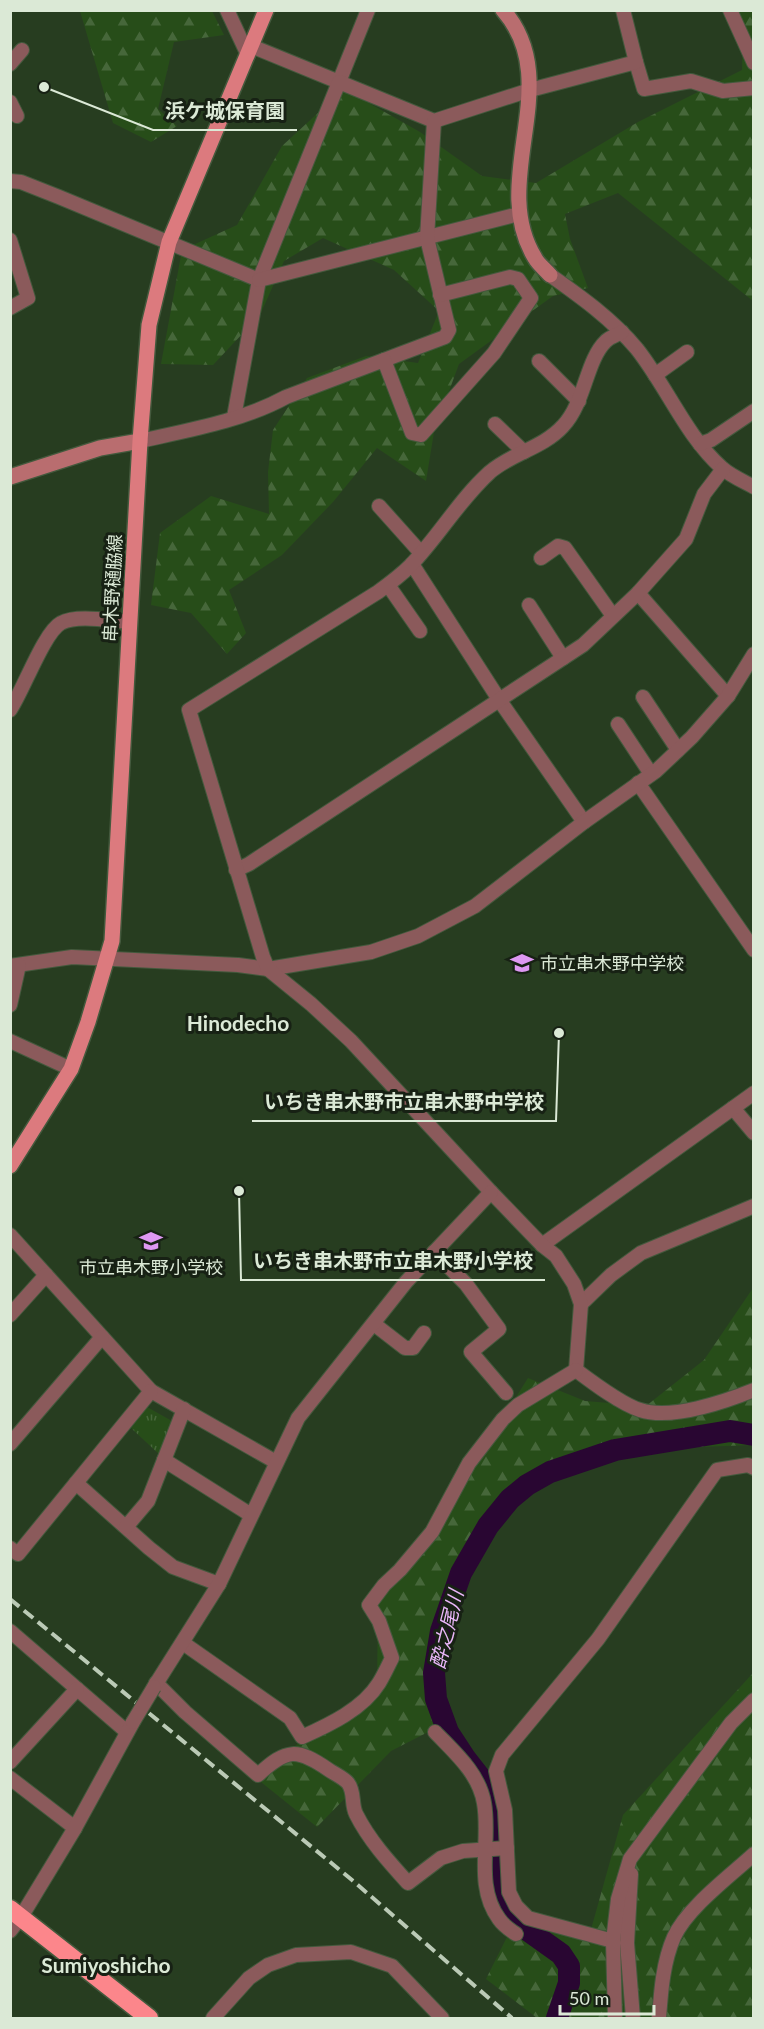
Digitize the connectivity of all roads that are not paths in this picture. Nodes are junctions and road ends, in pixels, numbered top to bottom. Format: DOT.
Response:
graph roads {
  1 [pos="227,10"];
  2 [pos="266,10"];
  3 [pos="368,10"];
  4 [pos="503,10"];
  5 [pos="623,10"];
  6 [pos="730,10"];
  7 [pos="22,51"];
  8 [pos="250,51"];
  9 [pos="636,62"];
  10 [pos="753,63"];
  11 [pos="10,64"];
  12 [pos="339,82"];
  13 [pos="753,87"];
  14 [pos="530,90"];
  15 [pos="10,102"];
  16 [pos="16,116"];
  17 [pos="434,121"];
  18 [pos="10,181"];
  19 [pos="519,214"];
  20 [pos="427,238"];
  21 [pos="11,240"];
  22 [pos="169,242"];
  23 [pos="550,275"];
  24 [pos="259,280"];
  25 [pos="440,295"];
  26 [pos="10,308"];
  27 [pos="622,332"];
  28 [pos="687,352"];
  29 [pos="384,360"];
  30 [pos="539,361"];
  31 [pos="655,375"];
  32 [pos="579,401"];
  33 [pos="753,411"];
  34 [pos="234,417"];
  35 [pos="495,424"];
  36 [pos="140,441"];
  37 [pos="700,444"];
  38 [pos="524,452"];
  39 [pos="723,469"];
  40 [pos="10,477"];
  41 [pos="753,487"];
  42 [pos="379,506"];
  43 [pos="421,553"];
  44 [pos="541,558"];
  45 [pos="412,564"];
  46 [pos="388,585"];
  47 [pos="638,593"];
  48 [pos="529,605"];
  49 [pos="613,616"];
  50 [pos="130,622"];
  51 [pos="420,631"];
  52 [pos="753,654"];
  53 [pos="563,658"];
  54 [pos="728,696"];
  55 [pos="643,697"];
  56 [pos="500,701"];
  57 [pos="10,710"];
  58 [pos="618,724"];
  59 [pos="678,750"];
  60 [pos="651,774"];
  61 [pos="638,783"];
  62 [pos="584,822"];
  63 [pos="236,870"];
  64 [pos="753,950"];
  65 [pos="108,958"];
  66 [pos="15,965"];
  67 [pos="268,969"];
  68 [pos="10,1005"];
  69 [pos="10,1041"];
  70 [pos="71,1069"];
  71 [pos="753,1093"];
  72 [pos="733,1108"];
  73 [pos="753,1133"];
  74 [pos="10,1166"];
  75 [pos="491,1192"];
  76 [pos="753,1206"];
  77 [pos="10,1235"];
  78 [pos="542,1245"];
  79 [pos="434,1252"];
  80 [pos="46,1275"];
  81 [pos="581,1304"];
  82 [pos="10,1316"];
  83 [pos="374,1324"];
  84 [pos="424,1332"];
  85 [pos="102,1337"];
  86 [pos="576,1370"];
  87 [pos="753,1390"];
  88 [pos="151,1391"];
  89 [pos="506,1393"];
  90 [pos="184,1409"];
  91 [pos="10,1444"];
  92 [pos="164,1460"];
  93 [pos="276,1462"];
  94 [pos="753,1468"];
  95 [pos="76,1482"];
  96 [pos="251,1515"];
  97 [pos="126,1527"];
  98 [pos="10,1548"];
  99 [pos="219,1584"];
  100 [pos="13,1637"];
  101 [pos="183,1643"];
  102 [pos="155,1685"];
  103 [pos="77,1689"];
  104 [pos="753,1700"];
  105 [pos="130,1727"];
  106 [pos="435,1732"];
  107 [pos="10,1762"];
  108 [pos="10,1778"];
  109 [pos="75,1828"];
  110 [pos="488,1848"];
  111 [pos="506,1848"];
  112 [pos="753,1854"];
  113 [pos="630,1859"];
  114 [pos="14,1919"];
  115 [pos="516,1934"];
  116 [pos="613,1941"];
  117 [pos="149,2019"];
  118 [pos="213,2019"];
  119 [pos="442,2019"];
  120 [pos="615,2019"];
  121 [pos="633,2019"];
  122 [pos="659,2019"];
  1 -- 8 [label="street"];
  2 -- 8 [label="main road, 串木野樋脇線"];
  3 -- 12 [label="street"];
  4 -- 14 [label="street"];
  5 -- 9 [label="street"];
  6 -- 10 [label="street"];
  7 -- 11 [label="street"];
  8 -- 12 [label="street"];
  8 -- 22 [label="main road, 串木野樋脇線"];
  9 -- 13 [label="street"];
  9 -- 14 [label="street"];
  12 -- 17 [label="street"];
  12 -- 24 [label="street"];
  14 -- 17 [label="street"];
  14 -- 19 [label="street"];
  15 -- 16 [label="street"];
  17 -- 20 [label="street"];
  18 -- 22 [label="street"];
  19 -- 20 [label="street"];
  19 -- 23 [label="street"];
  20 -- 24 [label="street"];
  20 -- 25 [label="street"];
  21 -- 26 [label="street"];
  22 -- 24 [label="street"];
  22 -- 36 [label="main road, 串木野樋脇線"];
  23 -- 27 [label="street"];
  24 -- 34 [label="street"];
  25 -- 29 [label="street"];
  25 -- 29 [label="street"];
  27 -- 31 [label="street"];
  27 -- 32 [label="street"];
  28 -- 31 [label="street"];
  29 -- 34 [label="street"];
  30 -- 32 [label="street"];
  31 -- 37 [label="street"];
  32 -- 38 [label="street"];
  33 -- 37 [label="street"];
  34 -- 36 [label="street"];
  35 -- 38 [label="street"];
  36 -- 40 [label="street"];
  36 -- 50 [label="main road, 串木野樋脇線"];
  37 -- 39 [label="street"];
  38 -- 43 [label="street"];
  39 -- 41 [label="street"];
  39 -- 47 [label="street"];
  42 -- 43 [label="street"];
  43 -- 45 [label="street"];
  44 -- 49 [label="street"];
  45 -- 46 [label="street"];
  45 -- 56 [label="street"];
  46 -- 51 [label="street"];
  46 -- 63 [label="street"];
  47 -- 49 [label="street"];
  47 -- 54 [label="street"];
  48 -- 53 [label="street"];
  49 -- 53 [label="street"];
  50 -- 57 [label="street"];
  50 -- 65 [label="main road, 串木野樋脇線"];
  52 -- 54 [label="street"];
  53 -- 56 [label="street"];
  54 -- 59 [label="street"];
  55 -- 59 [label="street"];
  56 -- 62 [label="street"];
  56 -- 63 [label="street"];
  58 -- 60 [label="street"];
  59 -- 60 [label="street"];
  60 -- 61 [label="street"];
  61 -- 62 [label="street"];
  61 -- 64 [label="street"];
  62 -- 67 [label="street"];
  63 -- 67 [label="street"];
  65 -- 66 [label="street"];
  65 -- 67 [label="street"];
  65 -- 70 [label="main road, 串木野樋脇線"];
  66 -- 68 [label="street"];
  67 -- 75 [label="street"];
  69 -- 70 [label="street"];
  70 -- 74 [label="main road, 串木野樋脇線"];
  71 -- 72 [label="street"];
  72 -- 73 [label="street"];
  72 -- 78 [label="street"];
  75 -- 78 [label="street"];
  75 -- 79 [label="street"];
  76 -- 81 [label="street"];
  77 -- 80 [label="street"];
  78 -- 81 [label="street"];
  79 -- 83 [label="street"];
  79 -- 89 [label="street"];
  80 -- 82 [label="street"];
  80 -- 85 [label="street"];
  81 -- 86 [label="street"];
  83 -- 84 [label="street"];
  83 -- 93 [label="street"];
  85 -- 88 [label="street"];
  85 -- 91 [label="street"];
  86 -- 87 [label="street"];
  86 -- 101 [label="street"];
  88 -- 90 [label="street"];
  88 -- 95 [label="street"];
  90 -- 92 [label="street"];
  90 -- 93 [label="street"];
  92 -- 96 [label="street"];
  92 -- 97 [label="street"];
  93 -- 96 [label="street"];
  94 -- 111 [label="street"];
  95 -- 97 [label="street"];
  95 -- 98 [label="street"];
  96 -- 99 [label="street"];
  97 -- 99 [label="street"];
  99 -- 101 [label="street"];
  100 -- 103 [label="street"];
  101 -- 102 [label="street"];
  102 -- 105 [label="street, bridge"];
  102 -- 110 [label="street"];
  103 -- 105 [label="street"];
  103 -- 107 [label="street"];
  104 -- 113 [label="street"];
  105 -- 109 [label="street"];
  106 -- 110 [label="street"];
  108 -- 109 [label="street"];
  109 -- 114 [label="street"];
  110 -- 111 [label="street"];
  110 -- 115 [label="street"];
  111 -- 116 [label="street"];
  112 -- 122 [label="street"];
  113 -- 116 [label="street"];
  113 -- 121 [label="street"];
  114 -- 117 [label="highway"];
  116 -- 120 [label="street"];
  118 -- 119 [label="street"];
}
